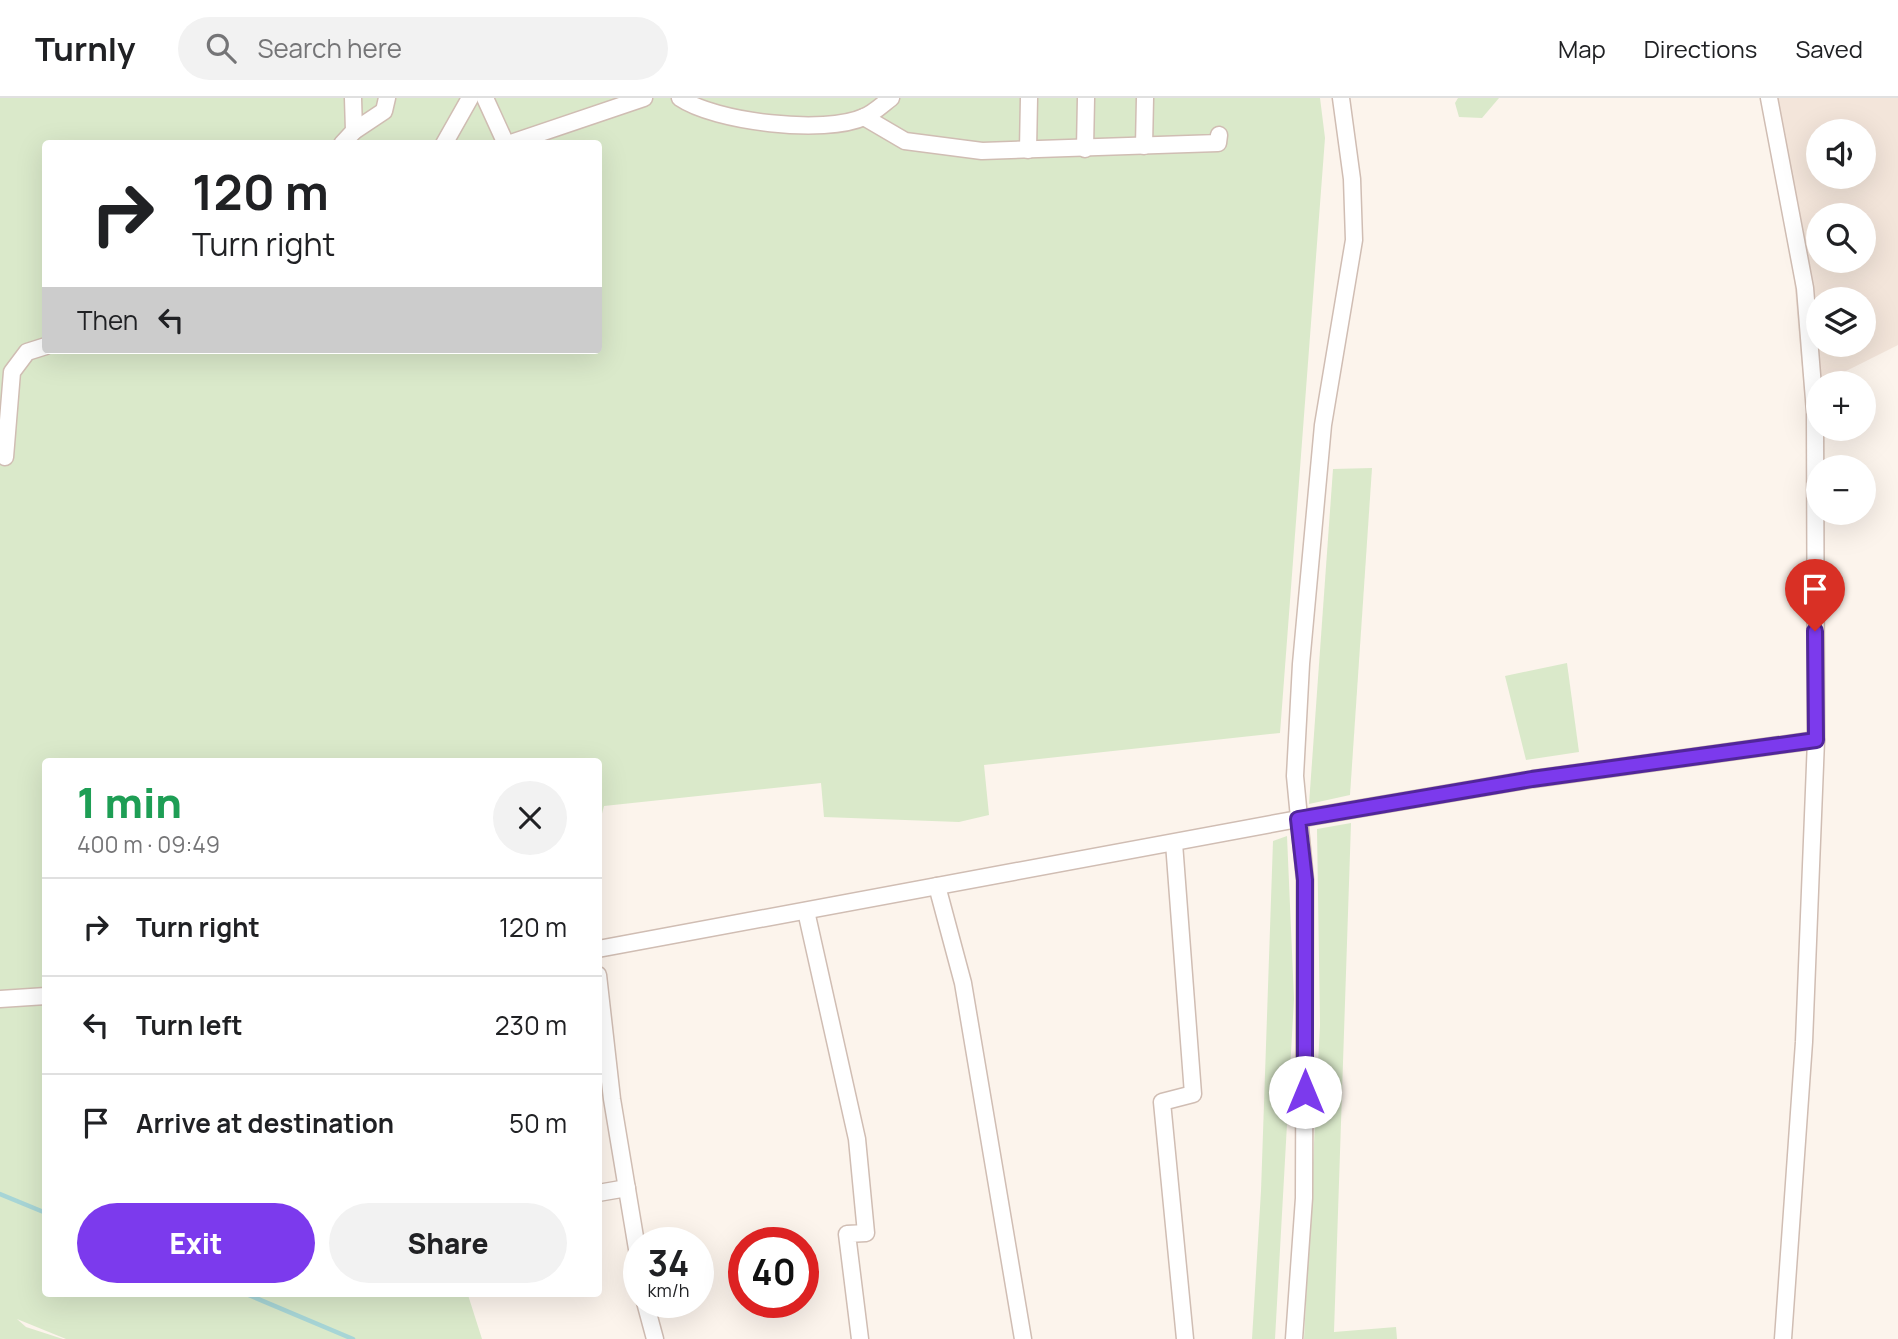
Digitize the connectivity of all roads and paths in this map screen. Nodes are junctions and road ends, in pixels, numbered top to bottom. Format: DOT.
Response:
graph roads {
  1 [pos="353,98"];
  2 [pos="387,98"];
  3 [pos="470,98"];
  4 [pos="485,98"];
  5 [pos="644,98"];
  6 [pos="680,98"];
  7 [pos="891,98"];
  8 [pos="1029,98"];
  9 [pos="1086,98"];
  10 [pos="1144,98"];
  11 [pos="1341,98"];
  12 [pos="1769,98"];
  13 [pos="864,117"];
  14 [pos="1219,135"];
  15 [pos="348,137"];
  16 [pos="446,140"];
  17 [pos="505,140"];
  18 [pos="519,140"];
  19 [pos="1144,146"];
  20 [pos="1085,149"];
  21 [pos="1028,150"];
  22 [pos="42,347"];
  23 [pos="5,457"];
  24 [pos="1816,740"];
  25 [pos="1298,819"];
  26 [pos="1174,843"];
  27 [pos="937,886"];
  28 [pos="806,911"];
  29 [pos="602,948"];
  30 [pos="42,996"];
  31 [pos="0,999"];
  32 [pos="602,1041"];
  33 [pos="604,1074"];
  34 [pos="627,1188"];
  35 [pos="602,1191"];
  36 [pos="633,1227"];
  37 [pos="649,1318"];
  38 [pos="655,1339"];
  39 [pos="860,1339"];
  40 [pos="1023,1339"];
  41 [pos="1185,1339"];
  42 [pos="1294,1339"];
  43 [pos="1783,1339"];
  1 -- 15 [label="street"];
  2 -- 15 [label="street"];
  3 -- 16 [label="street"];
  4 -- 17 [label="street"];
  5 -- 18 [label="street"];
  6 -- 13 [label="street"];
  7 -- 13 [label="street"];
  8 -- 21 [label="street"];
  9 -- 20 [label="street"];
  10 -- 19 [label="street"];
  11 -- 25 [label="street"];
  12 -- 24 [label="street"];
  13 -- 21 [label="street"];
  14 -- 19 [label="street"];
  19 -- 20 [label="street"];
  20 -- 21 [label="street"];
  22 -- 23 [label="street"];
  24 -- 25 [label="street"];
  24 -- 43 [label="street"];
  25 -- 26 [label="street"];
  25 -- 42 [label="street"];
  26 -- 27 [label="street"];
  26 -- 41 [label="street"];
  27 -- 28 [label="street"];
  27 -- 40 [label="street"];
  28 -- 29 [label="street"];
  28 -- 39 [label="street"];
  30 -- 31 [label="street"];
  32 -- 33 [label="street"];
  33 -- 34 [label="street"];
  34 -- 35 [label="street"];
  34 -- 36 [label="street"];
  37 -- 38 [label="street"];
}
